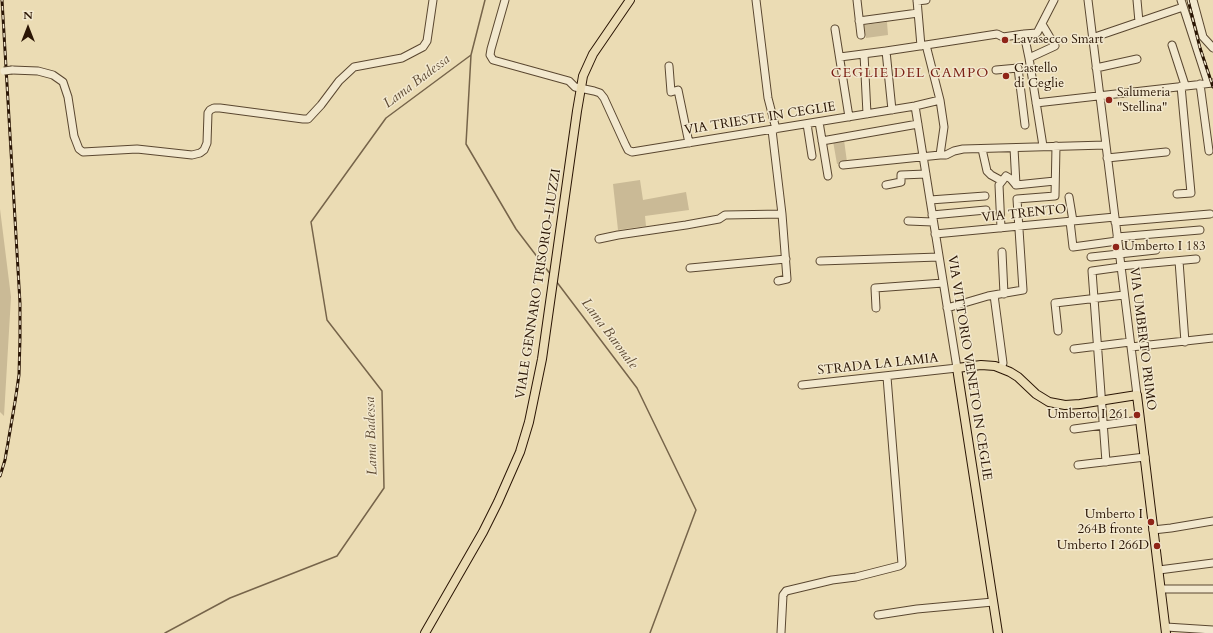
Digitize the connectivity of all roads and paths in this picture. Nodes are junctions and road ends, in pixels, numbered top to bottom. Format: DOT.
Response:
graph roads {
  1 [pos="434,0"];
  2 [pos="505,0"];
  3 [pos="630,0"];
  4 [pos="756,0"];
  5 [pos="857,0"];
  6 [pos="917,0"];
  7 [pos="926,0"];
  8 [pos="1054,0"];
  9 [pos="1088,0"];
  10 [pos="1137,0"];
  11 [pos="1193,0"];
  12 [pos="1182,3"];
  13 [pos="918,13"];
  14 [pos="859,22"];
  15 [pos="1139,22"];
  16 [pos="1042,24"];
  17 [pos="835,29"];
  18 [pos="861,35"];
  19 [pos="1026,37"];
  20 [pos="1092,38"];
  21 [pos="923,45"];
  22 [pos="1172,45"];
  23 [pos="1213,48"];
  24 [pos="887,51"];
  25 [pos="864,54"];
  26 [pos="840,57"];
  27 [pos="1029,58"];
  28 [pos="1137,59"];
  29 [pos="669,66"];
  30 [pos="1018,68"];
  31 [pos="1096,68"];
  32 [pos="996,70"];
  33 [pos="2,71"];
  34 [pos="1207,83"];
  35 [pos="1183,86"];
  36 [pos="580,88"];
  37 [pos="1100,96"];
  38 [pos="940,100"];
  39 [pos="1036,103"];
  40 [pos="915,106"];
  41 [pos="892,110"];
  42 [pos="867,114"];
  43 [pos="849,117"];
  44 [pos="819,122"];
  45 [pos="807,124"];
  46 [pos="918,124"];
  47 [pos="1025,125"];
  48 [pos="774,129"];
  49 [pos="822,141"];
  50 [pos="689,143"];
  51 [pos="1106,145"];
  52 [pos="1043,146"];
  53 [pos="1056,146"];
  54 [pos="1014,148"];
  55 [pos="982,149"];
  56 [pos="1209,151"];
  57 [pos="1166,152"];
  58 [pos="940,155"];
  59 [pos="812,156"];
  60 [pos="924,157"];
  61 [pos="1107,158"];
  62 [pos="843,164"];
  63 [pos="926,174"];
  64 [pos="828,176"];
  65 [pos="1002,181"];
  66 [pos="1055,181"];
  67 [pos="886,185"];
  68 [pos="1016,185"];
  69 [pos="1177,194"];
  70 [pos="985,196"];
  71 [pos="1070,196"];
  72 [pos="930,200"];
  73 [pos="986,210"];
  74 [pos="782,214"];
  75 [pos="1210,214"];
  76 [pos="933,218"];
  77 [pos="1115,219"];
  78 [pos="908,221"];
  79 [pos="1071,221"];
  80 [pos="1019,226"];
  81 [pos="1001,228"];
  82 [pos="1200,230"];
  83 [pos="935,234"];
  84 [pos="599,239"];
  85 [pos="1117,239"];
  86 [pos="1156,250"];
  87 [pos="1002,252"];
  88 [pos="1119,254"];
  89 [pos="939,257"];
  90 [pos="1092,257"];
  91 [pos="786,259"];
  92 [pos="1196,259"];
  93 [pos="820,261"];
  94 [pos="1178,261"];
  95 [pos="1121,266"];
  96 [pos="690,268"];
  97 [pos="778,282"];
  98 [pos="943,283"];
  99 [pos="1004,294"];
  100 [pos="994,295"];
  101 [pos="1124,295"];
  102 [pos="1094,299"];
  103 [pos="876,308"];
  104 [pos="947,308"];
  105 [pos="1058,331"];
  106 [pos="1213,338"];
  107 [pos="1185,342"];
  108 [pos="1131,345"];
  109 [pos="1098,346"];
  110 [pos="1074,349"];
  111 [pos="957,368"];
  112 [pos="1001,368"];
  113 [pos="887,377"];
  114 [pos="802,386"];
  115 [pos="1137,395"];
  116 [pos="1102,400"];
  117 [pos="1140,420"];
  118 [pos="1104,425"];
  119 [pos="1074,429"];
  120 [pos="1145,457"];
  121 [pos="1106,462"];
  122 [pos="1078,465"];
  123 [pos="1213,521"];
  124 [pos="1153,530"];
  125 [pos="1213,562"];
  126 [pos="1159,570"];
  127 [pos="1161,589"];
  128 [pos="1213,589"];
  129 [pos="993,602"];
  130 [pos="878,615"];
  131 [pos="1166,630"];
  132 [pos="1213,630"];
  133 [pos="424,633"];
  134 [pos="780,633"];
  135 [pos="998,633"];
  1 -- 33 [label="street, bridge"];
  2 -- 36 [label="street"];
  3 -- 36 [label="main road, VIALE GENNARO TRISORIO-LIUZZI"];
  4 -- 48 [label="street"];
  5 -- 14 [label="street"];
  6 -- 7 [label="street"];
  6 -- 13 [label="street"];
  8 -- 16 [label="street"];
  9 -- 20 [label="street, VIA UMBERTO PRIMO"];
  10 -- 15 [label="street"];
  11 -- 23 [label="street"];
  12 -- 15 [label="street"];
  12 -- 34 [label="street"];
  13 -- 14 [label="street"];
  13 -- 21 [label="street"];
  14 -- 18 [label="street"];
  15 -- 20 [label="street"];
  16 -- 19 [label="street"];
  16 -- 27 [label="street"];
  17 -- 26 [label="street"];
  19 -- 21 [label="street"];
  19 -- 27 [label="street"];
  20 -- 31 [label="street, VIA UMBERTO PRIMO"];
  21 -- 24 [label="street"];
  21 -- 38 [label="street"];
  22 -- 35 [label="street"];
  24 -- 24 [label="street"];
  24 -- 25 [label="street"];
  24 -- 41 [label="street"];
  25 -- 26 [label="street"];
  25 -- 42 [label="street"];
  26 -- 43 [label="street"];
  27 -- 30 [label="street"];
  27 -- 39 [label="street"];
  28 -- 31 [label="street"];
  29 -- 50 [label="street"];
  30 -- 32 [label="street"];
  30 -- 47 [label="street"];
  31 -- 37 [label="street, VIA UMBERTO PRIMO"];
  34 -- 35 [label="street"];
  34 -- 56 [label="street"];
  35 -- 37 [label="street"];
  35 -- 69 [label="street"];
  36 -- 50 [label="street, VIA TRIESTE IN CEGLIE"];
  36 -- 133 [label="main road, VIALE GENNARO TRISORIO-LIUZZI"];
  37 -- 39 [label="street"];
  37 -- 51 [label="street, VIA UMBERTO PRIMO"];
  38 -- 40 [label="street, VIA TRIESTE IN CEGLIE"];
  38 -- 58 [label="street"];
  39 -- 52 [label="street"];
  40 -- 41 [label="street, VIA TRIESTE IN CEGLIE"];
  40 -- 46 [label="street, VIA VITTORIO VENETO IN CEGLIE"];
  41 -- 42 [label="street, VIA TRIESTE IN CEGLIE"];
  42 -- 43 [label="street, VIA TRIESTE IN CEGLIE"];
  43 -- 44 [label="street, VIA TRIESTE IN CEGLIE"];
  44 -- 45 [label="street, VIA TRIESTE IN CEGLIE"];
  44 -- 49 [label="street"];
  45 -- 48 [label="street, VIA TRIESTE IN CEGLIE"];
  45 -- 59 [label="street"];
  46 -- 49 [label="street"];
  46 -- 60 [label="street, VIA VITTORIO VENETO IN CEGLIE"];
  48 -- 50 [label="street, VIA TRIESTE IN CEGLIE"];
  48 -- 74 [label="street"];
  49 -- 64 [label="street"];
  51 -- 53 [label="street"];
  51 -- 61 [label="street, VIA UMBERTO PRIMO"];
  52 -- 53 [label="street"];
  52 -- 54 [label="street"];
  53 -- 66 [label="street"];
  54 -- 55 [label="street"];
  54 -- 68 [label="street"];
  55 -- 58 [label="street"];
  55 -- 65 [label="street"];
  57 -- 61 [label="street"];
  58 -- 60 [label="street"];
  60 -- 62 [label="street"];
  60 -- 63 [label="street, VIA VITTORIO VENETO IN CEGLIE"];
  61 -- 77 [label="street, VIA UMBERTO PRIMO"];
  63 -- 67 [label="street"];
  63 -- 72 [label="street, VIA VITTORIO VENETO IN CEGLIE"];
  65 -- 68 [label="street"];
  65 -- 81 [label="street"];
  66 -- 68 [label="street"];
  66 -- 80 [label="street"];
  70 -- 72 [label="street"];
  71 -- 79 [label="street"];
  72 -- 76 [label="street, VIA VITTORIO VENETO IN CEGLIE"];
  73 -- 76 [label="street"];
  74 -- 84 [label="street"];
  74 -- 91 [label="street"];
  75 -- 77 [label="street, VIA TRENTO"];
  76 -- 78 [label="street"];
  76 -- 83 [label="street, VIA VITTORIO VENETO IN CEGLIE"];
  77 -- 79 [label="street, VIA TRENTO"];
  77 -- 85 [label="street, VIA UMBERTO PRIMO"];
  79 -- 80 [label="street, VIA TRENTO"];
  79 -- 85 [label="street"];
  80 -- 81 [label="street, VIA TRENTO"];
  80 -- 99 [label="street"];
  81 -- 83 [label="street, VIA TRENTO"];
  82 -- 85 [label="street"];
  83 -- 89 [label="street, VIA VITTORIO VENETO IN CEGLIE"];
  85 -- 88 [label="street, VIA UMBERTO PRIMO"];
  86 -- 88 [label="street"];
  87 -- 99 [label="street"];
  88 -- 90 [label="street"];
  88 -- 95 [label="street, VIA UMBERTO PRIMO"];
  89 -- 93 [label="street"];
  89 -- 98 [label="street, VIA VITTORIO VENETO IN CEGLIE"];
  91 -- 96 [label="street"];
  91 -- 97 [label="street"];
  92 -- 94 [label="street"];
  94 -- 95 [label="street"];
  94 -- 107 [label="street"];
  95 -- 101 [label="street, VIA UMBERTO PRIMO"];
  95 -- 102 [label="street"];
  98 -- 103 [label="street"];
  98 -- 104 [label="street, VIA VITTORIO VENETO IN CEGLIE"];
  99 -- 100 [label="street"];
  100 -- 104 [label="street"];
  100 -- 112 [label="street"];
  101 -- 102 [label="street"];
  101 -- 108 [label="street, VIA UMBERTO PRIMO"];
  102 -- 105 [label="street"];
  102 -- 109 [label="street"];
  104 -- 111 [label="street, VIA VITTORIO VENETO IN CEGLIE"];
  106 -- 107 [label="street"];
  107 -- 108 [label="street"];
  108 -- 109 [label="street"];
  108 -- 115 [label="street, VIA UMBERTO PRIMO"];
  109 -- 110 [label="street"];
  109 -- 116 [label="street"];
  111 -- 112 [label="main road"];
  111 -- 113 [label="street, STRADA LA LAMIA"];
  111 -- 129 [label="main road, VIA VITTORIO VENETO IN CEGLIE"];
  112 -- 116 [label="main road"];
  113 -- 114 [label="street, STRADA LA LAMIA"];
  113 -- 134 [label="street"];
  115 -- 116 [label="main road"];
  115 -- 117 [label="main road, VIA UMBERTO PRIMO"];
  116 -- 118 [label="street"];
  117 -- 118 [label="street"];
  117 -- 120 [label="main road, VIA UMBERTO PRIMO"];
  118 -- 119 [label="street"];
  118 -- 121 [label="street"];
  120 -- 121 [label="street"];
  120 -- 124 [label="main road, VIA UMBERTO PRIMO"];
  121 -- 122 [label="street"];
  123 -- 124 [label="street"];
  124 -- 126 [label="main road, VIA UMBERTO PRIMO"];
  125 -- 126 [label="street"];
  126 -- 127 [label="main road, VIA UMBERTO PRIMO"];
  127 -- 128 [label="street"];
  127 -- 131 [label="main road, VIA UMBERTO PRIMO"];
  129 -- 130 [label="street"];
  129 -- 135 [label="main road, VIA VITTORIO VENETO IN CEGLIE"];
  131 -- 132 [label="street"];
}
